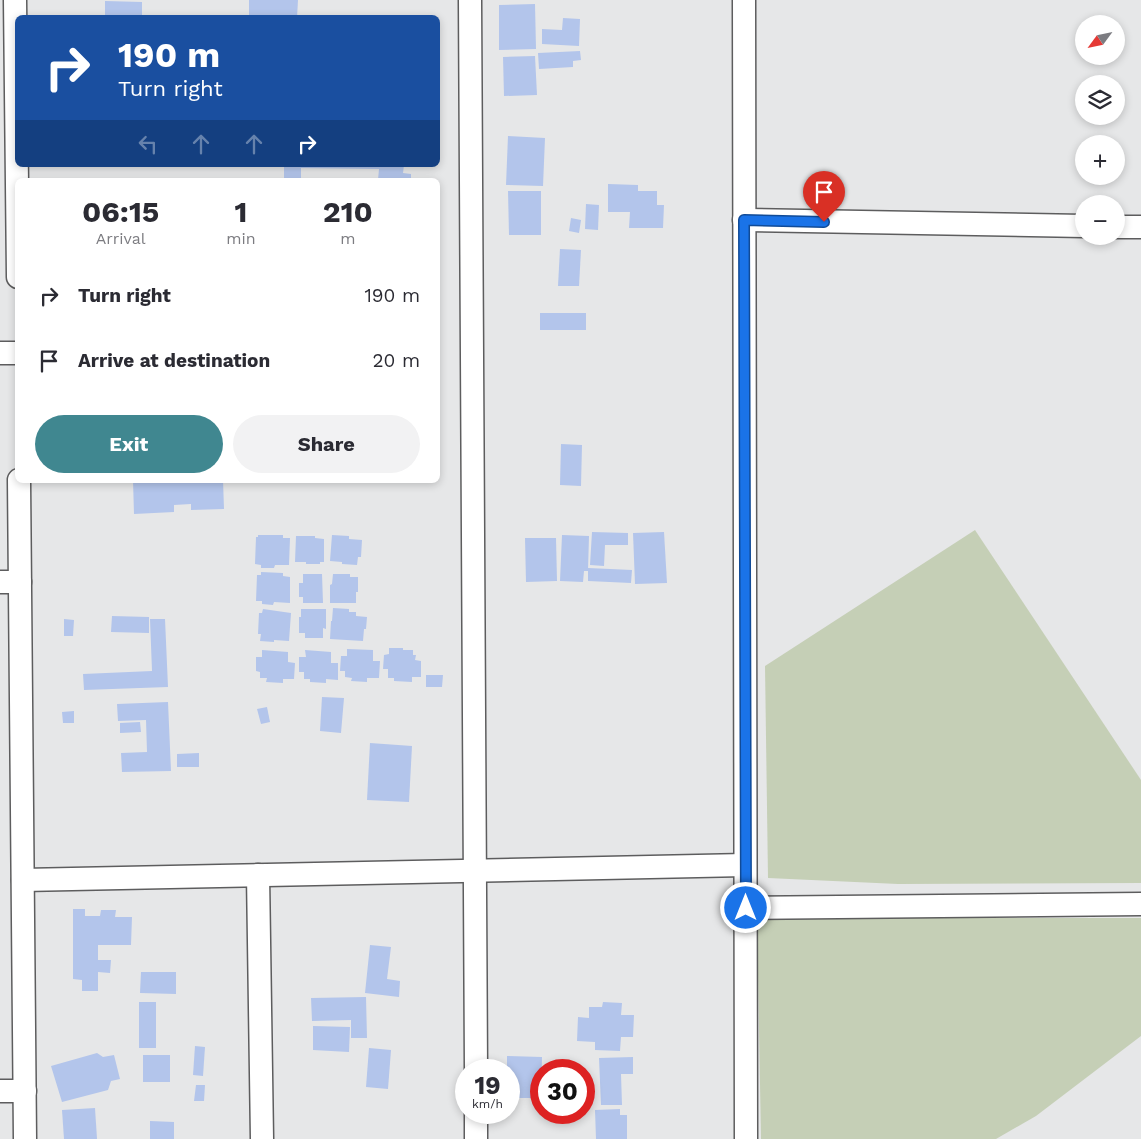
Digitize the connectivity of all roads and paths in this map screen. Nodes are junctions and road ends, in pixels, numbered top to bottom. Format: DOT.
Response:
graph roads {
  1 [pos="15,0"];
  2 [pos="470,0"];
  3 [pos="744,0"];
  4 [pos="15,15"];
  5 [pos="744,220"];
  6 [pos="1075,226"];
  7 [pos="1125,227"];
  8 [pos="1141,228"];
  9 [pos="0,353"];
  10 [pos="15,353"];
  11 [pos="19,483"];
  12 [pos="10,582"];
  13 [pos="745,865"];
  14 [pos="474,871"];
  15 [pos="258,875"];
  16 [pos="23,880"];
  17 [pos="1141,904"];
  18 [pos="746,908"];
  19 [pos="476,1059"];
  20 [pos="0,1091"];
  21 [pos="25,1091"];
  22 [pos="476,1124"];
  23 [pos="25,1139"];
  24 [pos="262,1139"];
  25 [pos="476,1139"];
  26 [pos="746,1139"];
  1 -- 4 [label="street"];
  2 -- 14 [label="street"];
  3 -- 5 [label="street"];
  5 -- 6 [label="street"];
  5 -- 13 [label="street"];
  7 -- 8 [label="street"];
  9 -- 10 [label="street"];
  11 -- 12 [label="street"];
  12 -- 16 [label="street"];
  13 -- 14 [label="street"];
  13 -- 18 [label="street"];
  14 -- 15 [label="street"];
  14 -- 19 [label="street"];
  15 -- 16 [label="street"];
  15 -- 24 [label="street"];
  16 -- 21 [label="street"];
  17 -- 18 [label="street"];
  18 -- 26 [label="street"];
  20 -- 21 [label="street"];
  21 -- 23 [label="street"];
  22 -- 25 [label="street"];
}
